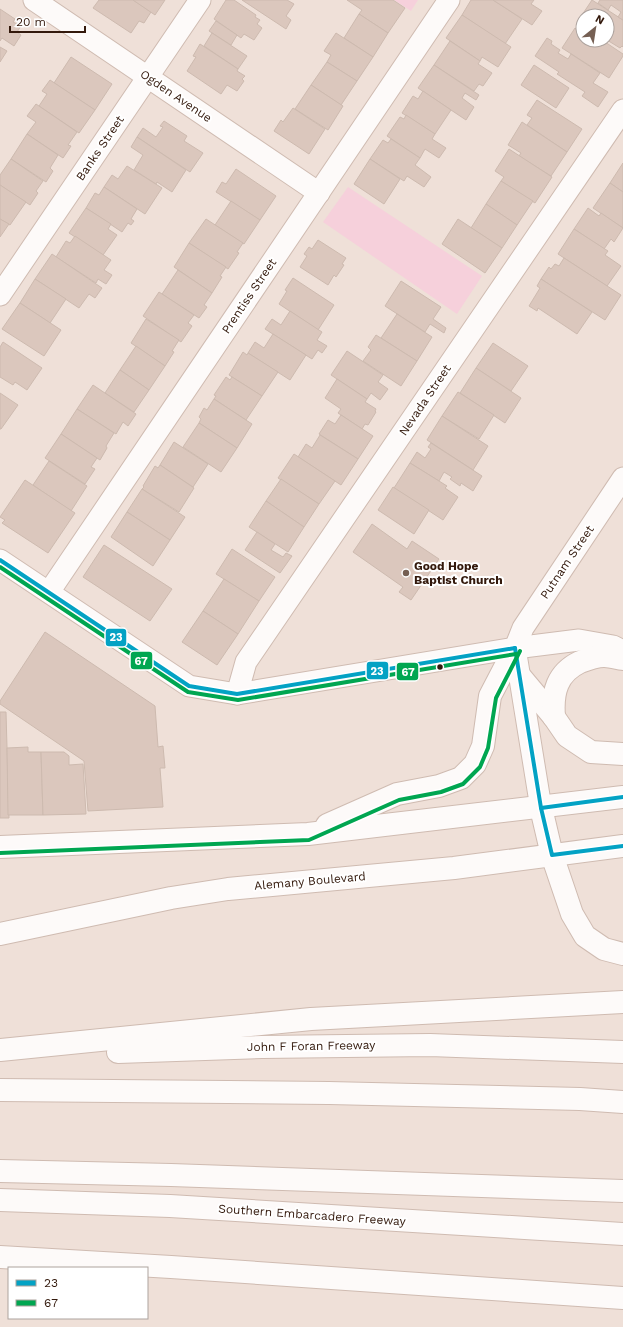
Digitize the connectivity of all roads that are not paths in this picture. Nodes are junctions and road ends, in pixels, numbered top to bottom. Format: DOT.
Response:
graph roads {
  1 [pos="34,0"];
  2 [pos="200,0"];
  3 [pos="449,0"];
  4 [pos="148,77"];
  5 [pos="623,110"];
  6 [pos="319,193"];
  7 [pos="0,295"];
  8 [pos="623,478"];
  9 [pos="0,560"];
  10 [pos="49,592"];
  11 [pos="515,648"];
  12 [pos="623,651"];
  13 [pos="623,659"];
  14 [pos="518,674"];
  15 [pos="237,694"];
  16 [pos="554,717"];
  17 [pos="623,754"];
  18 [pos="623,798"];
  19 [pos="541,808"];
  20 [pos="308,834"];
  21 [pos="623,846"];
  22 [pos="0,847"];
  23 [pos="552,855"];
  24 [pos="0,934"];
  25 [pos="623,954"];
  26 [pos="623,1002"];
  27 [pos="0,1050"];
  28 [pos="623,1052"];
  29 [pos="0,1057"];
  30 [pos="0,1090"];
  31 [pos="623,1102"];
  32 [pos="0,1171"];
  33 [pos="623,1191"];
  34 [pos="0,1200"];
  35 [pos="623,1234"];
  36 [pos="0,1257"];
  37 [pos="623,1298"];
  1 -- 4 [label="street, Ogden Avenue"];
  2 -- 4 [label="street, Banks Street"];
  3 -- 6 [label="street, Prentiss Street"];
  4 -- 6 [label="street, Ogden Avenue"];
  4 -- 7 [label="street, Banks Street"];
  5 -- 15 [label="street, Nevada Street"];
  6 -- 10 [label="street, Prentiss Street"];
  8 -- 11 [label="street, Putnam Street"];
  9 -- 10 [label="street"];
  10 -- 15 [label="street"];
  11 -- 12 [label="street"];
  11 -- 14 [label="street"];
  11 -- 15 [label="street"];
  11 -- 20 [label="main road"];
  13 -- 16 [label="main road"];
  14 -- 16 [label="main road"];
  14 -- 19 [label="street"];
  16 -- 17 [label="main road"];
  18 -- 19 [label="main road"];
  19 -- 20 [label="main road"];
  19 -- 23 [label="main road"];
  20 -- 22 [label="main road"];
  21 -- 23 [label="main road, Alemany Boulevard"];
  23 -- 24 [label="main road, Alemany Boulevard"];
  23 -- 25 [label="main road"];
  26 -- 27 [label="main road"];
  28 -- 29 [label="main road, John F Foran Freeway"];
  30 -- 31 [label="main road"];
  32 -- 33 [label="main road"];
  34 -- 35 [label="main road, Southern Embarcadero Freeway"];
  36 -- 37 [label="main road"];
}
